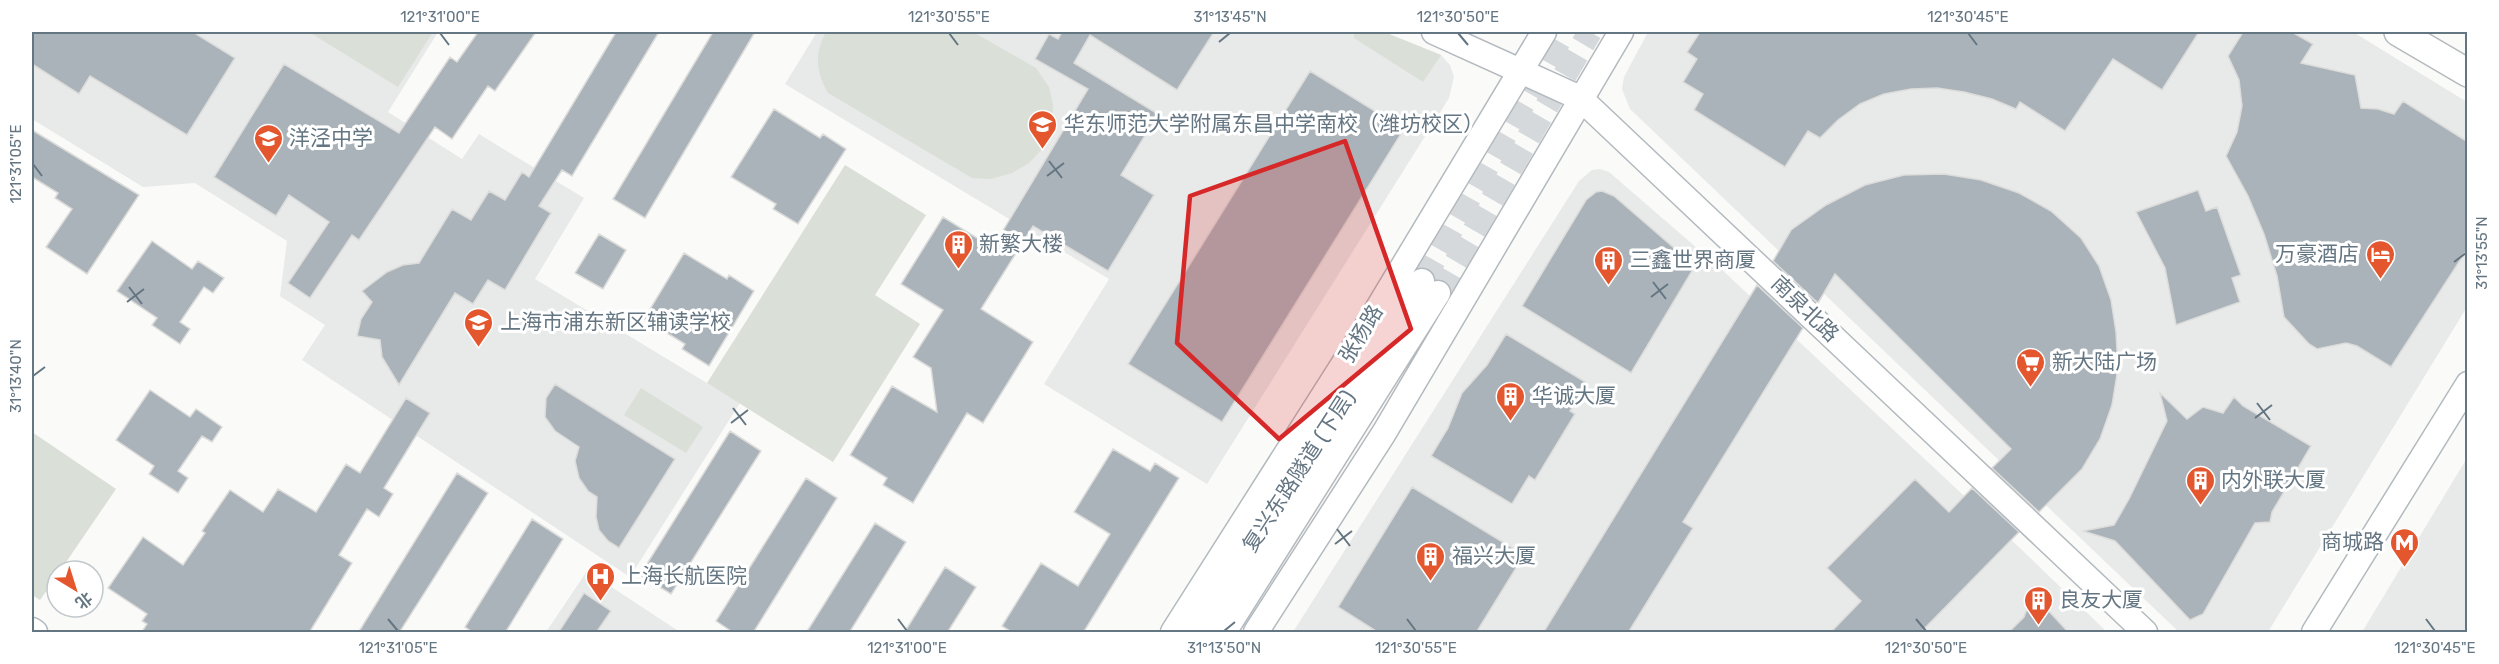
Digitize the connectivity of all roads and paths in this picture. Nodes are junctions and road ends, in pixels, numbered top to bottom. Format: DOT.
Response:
graph roads {
  1 [pos="1434,32"];
  2 [pos="1544,32"];
  3 [pos="1621,32"];
  4 [pos="2398,32"];
  5 [pos="1522,70"];
  6 [pos="2468,73"];
  7 [pos="1580,98"];
  8 [pos="2468,384"];
  9 [pos="1173,633"];
  10 [pos="1198,633"];
  11 [pos="1224,633"];
  12 [pos="1256,633"];
  13 [pos="2145,633"];
  14 [pos="2314,633"];
  1 -- 5 [label="main road, 南泉北路"];
  2 -- 5 [label="main road, 张杨路"];
  3 -- 7 [label="main road"];
  4 -- 6 [label="main road"];
  5 -- 7 [label="main road, 南泉北路"];
  5 -- 9 [label="main road, 张杨路"];
  7 -- 12 [label="main road"];
  7 -- 13 [label="main road, 南泉北路"];
  8 -- 14 [label="main road"];
  10 -- 11 [label="main road, 复兴东路隧道 (下层)"];
}
